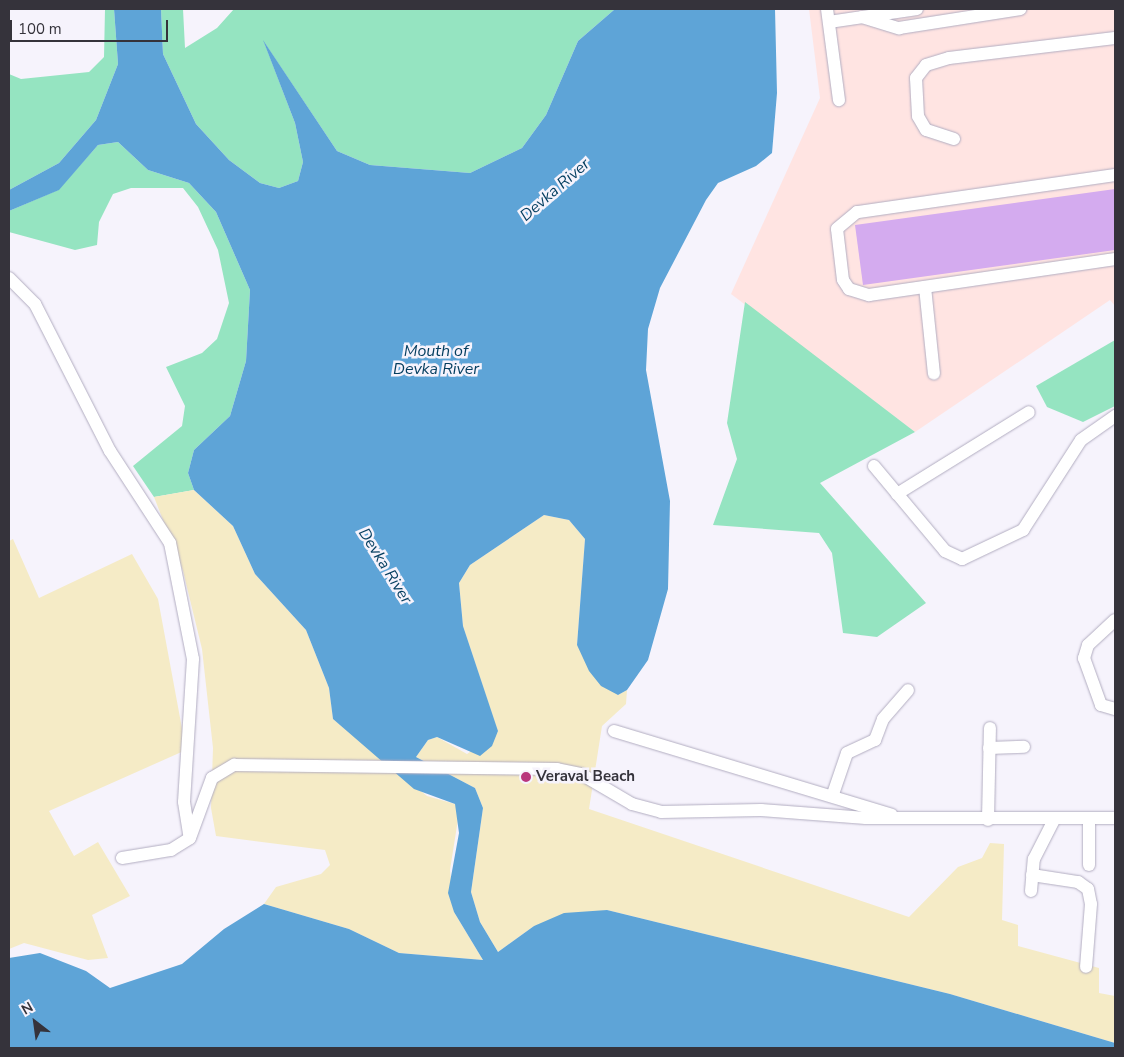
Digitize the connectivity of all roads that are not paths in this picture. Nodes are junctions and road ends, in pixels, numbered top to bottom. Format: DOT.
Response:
graph roads {
  1 [pos="827,9"];
  2 [pos="917,9"];
  3 [pos="1021,9"];
  4 [pos="862,17"];
  5 [pos="829,22"];
  6 [pos="1115,38"];
  7 [pos="839,100"];
  8 [pos="954,139"];
  9 [pos="1115,176"];
  10 [pos="1115,259"];
  11 [pos="9,278"];
  12 [pos="924,287"];
  13 [pos="934,374"];
  14 [pos="1029,412"];
  15 [pos="1115,416"];
  16 [pos="874,466"];
  17 [pos="897,494"];
  18 [pos="1115,620"];
  19 [pos="908,690"];
  20 [pos="1115,709"];
  21 [pos="990,728"];
  22 [pos="614,731"];
  23 [pos="1024,747"];
  24 [pos="989,748"];
  25 [pos="833,794"];
  26 [pos="1115,818"];
  27 [pos="902,819"];
  28 [pos="988,820"];
  29 [pos="1054,820"];
  30 [pos="1089,820"];
  31 [pos="192,833"];
  32 [pos="122,858"];
  33 [pos="1089,865"];
  34 [pos="1032,875"];
  35 [pos="1030,891"];
  36 [pos="1086,967"];
  1 -- 5 [label="street"];
  2 -- 4 [label="street"];
  3 -- 4 [label="street"];
  4 -- 5 [label="street"];
  5 -- 7 [label="street"];
  6 -- 8 [label="street"];
  9 -- 12 [label="street"];
  10 -- 12 [label="street"];
  11 -- 31 [label="street"];
  12 -- 13 [label="street"];
  14 -- 17 [label="street"];
  15 -- 17 [label="street"];
  16 -- 17 [label="street"];
  18 -- 20 [label="street"];
  19 -- 25 [label="street"];
  21 -- 24 [label="street"];
  22 -- 25 [label="street"];
  23 -- 24 [label="street"];
  24 -- 28 [label="street"];
  25 -- 27 [label="street"];
  26 -- 30 [label="street"];
  27 -- 28 [label="street"];
  27 -- 31 [label="street"];
  28 -- 29 [label="street"];
  29 -- 30 [label="street"];
  29 -- 34 [label="street"];
  30 -- 33 [label="street"];
  31 -- 32 [label="street"];
  34 -- 35 [label="street"];
  34 -- 36 [label="street"];
}
